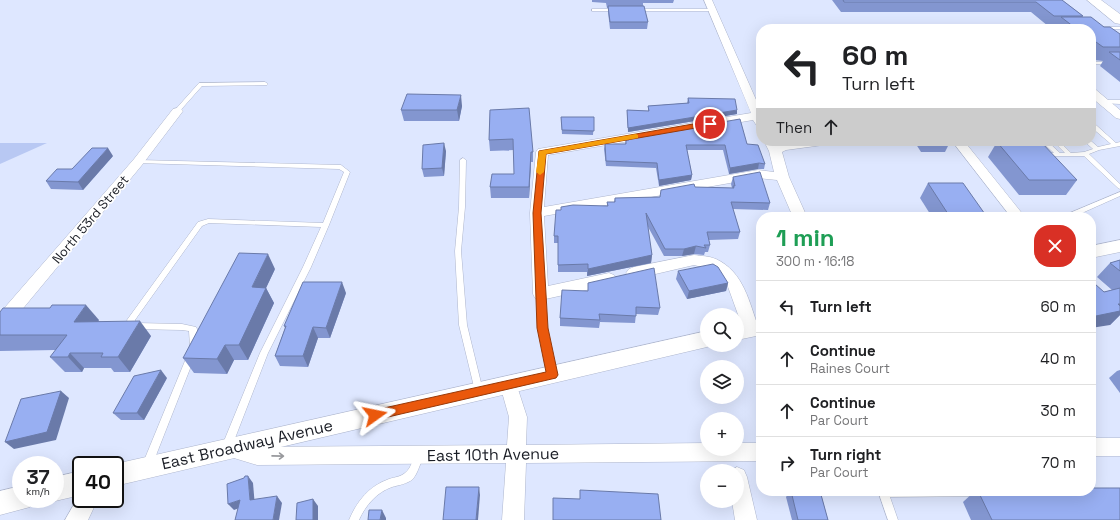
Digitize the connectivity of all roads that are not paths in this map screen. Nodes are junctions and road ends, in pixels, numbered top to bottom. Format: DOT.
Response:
graph roads {
  1 [pos="708,0"];
  2 [pos="1093,0"];
  3 [pos="593,10"];
  4 [pos="624,10"];
  5 [pos="632,10"];
  6 [pos="712,10"];
  7 [pos="1120,20"];
  8 [pos="1096,28"];
  9 [pos="1120,28"];
  10 [pos="1096,63"];
  11 [pos="1120,63"];
  12 [pos="265,84"];
  13 [pos="1096,95"];
  14 [pos="1104,102"];
  15 [pos="1120,102"];
  16 [pos="177,111"];
  17 [pos="756,113"];
  18 [pos="1120,116"];
  19 [pos="756,120"];
  20 [pos="1096,128"];
  21 [pos="1117,144"];
  22 [pos="773,146"];
  23 [pos="790,146"];
  24 [pos="962,146"];
  25 [pos="1039,146"];
  26 [pos="1049,146"];
  27 [pos="1061,146"];
  28 [pos="1093,146"];
  29 [pos="1097,149"];
  30 [pos="1085,154"];
  31 [pos="1059,155"];
  32 [pos="1070,155"];
  33 [pos="463,160"];
  34 [pos="138,162"];
  35 [pos="782,177"];
  36 [pos="1120,187"];
  37 [pos="1120,194"];
  38 [pos="798,212"];
  39 [pos="1014,212"];
  40 [pos="1079,212"];
  41 [pos="537,213"];
  42 [pos="326,225"];
  43 [pos="1120,246"];
  44 [pos="1096,250"];
  45 [pos="541,294"];
  46 [pos="0,324"];
  47 [pos="750,329"];
  48 [pos="700,341"];
  49 [pos="552,375"];
  50 [pos="509,385"];
  51 [pos="479,391"];
  52 [pos="1096,447"];
  53 [pos="1119,447"];
  54 [pos="226,448"];
  55 [pos="700,452"];
  56 [pos="744,452"];
  57 [pos="756,452"];
  58 [pos="517,454"];
  59 [pos="419,455"];
  60 [pos="146,467"];
  61 [pos="124,473"];
  62 [pos="885,496"];
  63 [pos="12,500"];
  64 [pos="0,503"];
  65 [pos="83,508"];
  66 [pos="743,508"];
  67 [pos="76,520"];
  68 [pos="354,520"];
  69 [pos="513,520"];
  70 [pos="746,520"];
  71 [pos="894,520"];
  1 -- 6 [label="street"];
  2 -- 7 [label="main road"];
  3 -- 4 [label="lane"];
  5 -- 6 [label="lane"];
  6 -- 17 [label="street"];
  8 -- 9 [label="lane"];
  10 -- 11 [label="lane"];
  12 -- 16 [label="lane"];
  13 -- 14 [label="street"];
  14 -- 15 [label="lane"];
  14 -- 18 [label="street"];
  16 -- 34 [label="street, North 53rd Street"];
  19 -- 41 [label="street"];
  20 -- 21 [label="lane"];
  21 -- 29 [label="lane"];
  22 -- 23 [label="street"];
  22 -- 35 [label="street"];
  24 -- 39 [label="street"];
  25 -- 31 [label="lane"];
  26 -- 31 [label="lane"];
  27 -- 32 [label="lane"];
  28 -- 29 [label="lane"];
  29 -- 30 [label="lane"];
  30 -- 32 [label="lane"];
  30 -- 36 [label="lane"];
  31 -- 32 [label="lane"];
  33 -- 51 [label="lane"];
  34 -- 42 [label="lane"];
  34 -- 46 [label="street, North 53rd Street"];
  35 -- 38 [label="street"];
  35 -- 41 [label="street"];
  37 -- 40 [label="lane"];
  41 -- 45 [label="street"];
  42 -- 54 [label="lane"];
  42 -- 60 [label="lane"];
  43 -- 44 [label="street"];
  45 -- 47 [label="street"];
  45 -- 49 [label="lane"];
  48 -- 49 [label="street, East Broadway Avenue"];
  49 -- 50 [label="street, East Broadway Avenue"];
  50 -- 51 [label="street, East Broadway Avenue"];
  50 -- 58 [label="street"];
  51 -- 54 [label="street, East Broadway Avenue"];
  52 -- 53 [label="street"];
  54 -- 59 [label="street, East 10th Avenue, one-way"];
  54 -- 60 [label="street, East Broadway Avenue"];
  55 -- 58 [label="street, East 10th Avenue"];
  56 -- 57 [label="street, East 10th Avenue"];
  58 -- 59 [label="street, East 10th Avenue"];
  58 -- 69 [label="street"];
  59 -- 68 [label="lane"];
  60 -- 61 [label="street, East Broadway Avenue"];
  62 -- 71 [label="lane"];
  63 -- 64 [label="street"];
  65 -- 67 [label="street"];
  66 -- 70 [label="street"];
}
